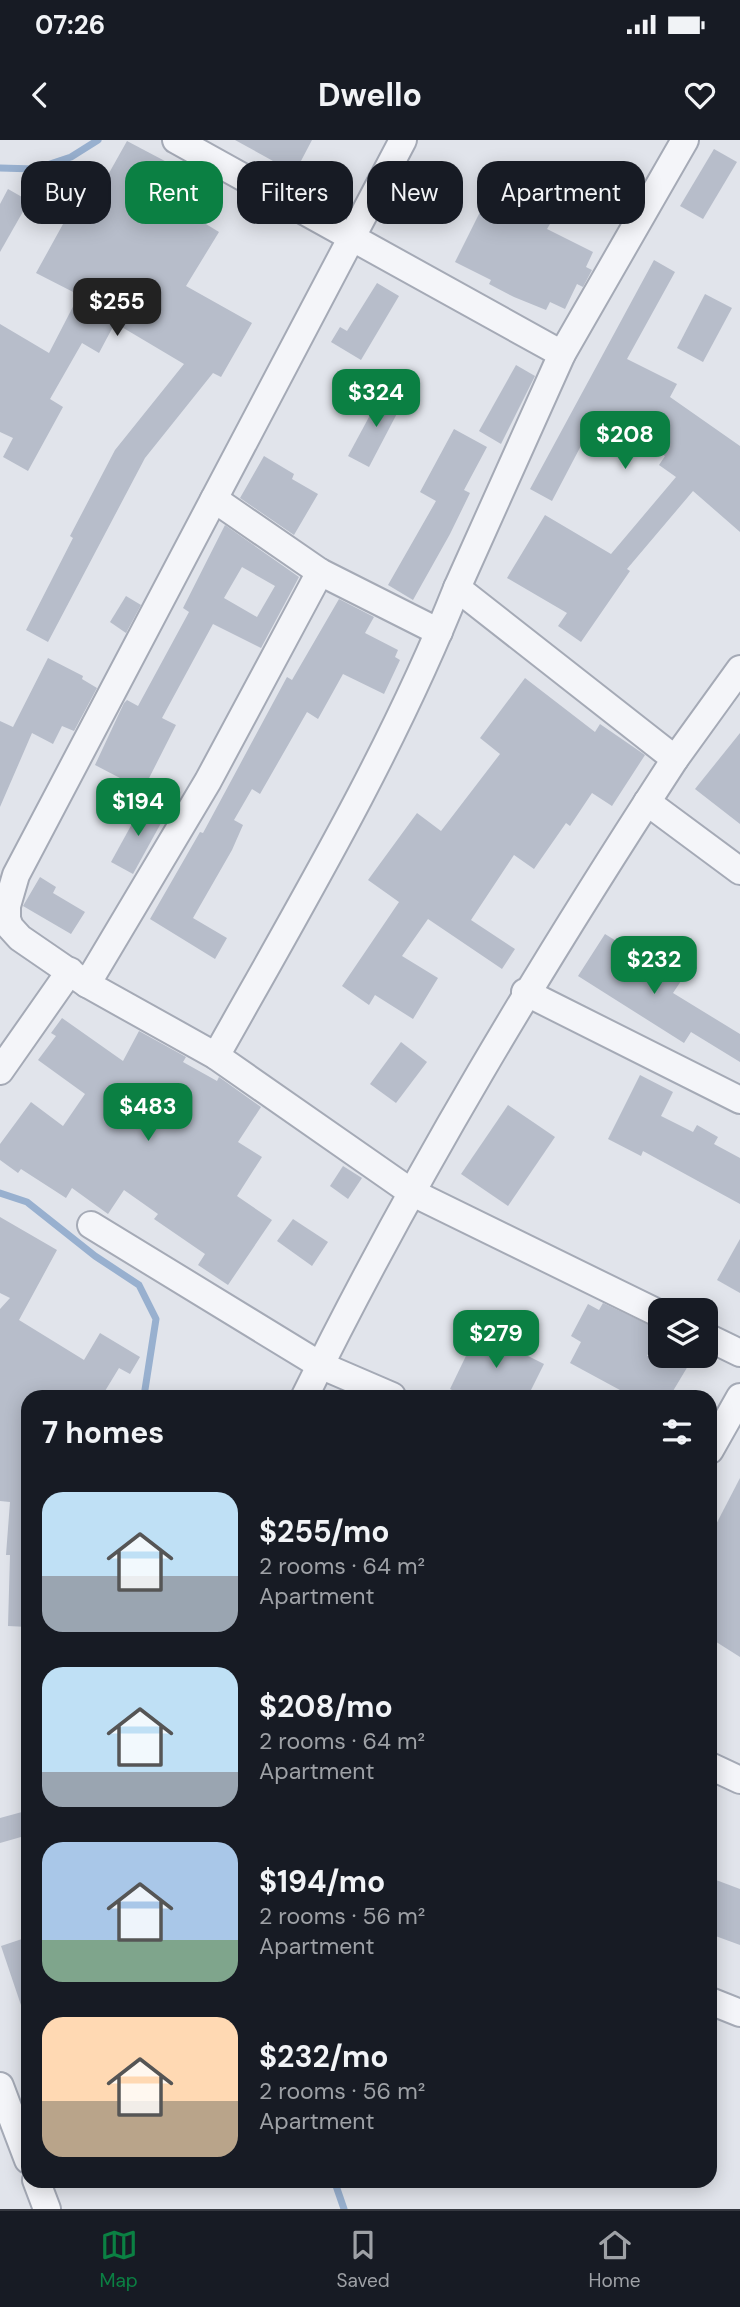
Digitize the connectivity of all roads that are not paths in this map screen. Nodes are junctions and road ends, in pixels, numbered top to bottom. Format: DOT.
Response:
graph roads {
  1 [pos="176,140"];
  2 [pos="403,140"];
  3 [pos="685,140"];
  4 [pos="352,238"];
  5 [pos="562,354"];
  6 [pos="214,499"];
  7 [pos="320,572"];
  8 [pos="457,587"];
  9 [pos="439,632"];
  10 [pos="740,668"];
  11 [pos="675,759"];
  12 [pos="647,802"];
  13 [pos="740,871"];
  14 [pos="78,978"];
  15 [pos="525,992"];
  16 [pos="216,1056"];
  17 [pos="0,1071"];
  18 [pos="740,1100"];
  19 [pos="411,1192"];
  20 [pos="91,1225"];
  21 [pos="648,1308"];
  22 [pos="718,1342"];
  23 [pos="740,1353"];
  24 [pos="320,1365"];
  25 [pos="308,1390"];
  26 [pos="378,1390"];
  27 [pos="740,1397"];
  28 [pos="717,1438"];
  29 [pos="717,1769"];
  30 [pos="740,1780"];
  31 [pos="717,2004"];
  32 [pos="740,2013"];
  33 [pos="0,2086"];
  34 [pos="21,2142"];
  35 [pos="39,2188"];
  36 [pos="47,2209"];
  1 -- 4 [label="street"];
  2 -- 4 [label="street"];
  3 -- 5 [label="street"];
  4 -- 5 [label="street"];
  4 -- 6 [label="street"];
  5 -- 8 [label="street"];
  6 -- 7 [label="street"];
  6 -- 14 [label="street"];
  7 -- 9 [label="street"];
  7 -- 14 [label="street"];
  8 -- 9 [label="street"];
  8 -- 11 [label="street"];
  9 -- 16 [label="street"];
  10 -- 11 [label="street"];
  11 -- 12 [label="street"];
  12 -- 13 [label="street"];
  12 -- 15 [label="street"];
  14 -- 16 [label="street"];
  14 -- 17 [label="street"];
  15 -- 18 [label="street"];
  15 -- 19 [label="street"];
  16 -- 19 [label="street"];
  19 -- 21 [label="street"];
  19 -- 24 [label="street"];
  20 -- 24 [label="street"];
  22 -- 23 [label="street"];
  24 -- 25 [label="street"];
  24 -- 26 [label="street"];
  27 -- 28 [label="street"];
  29 -- 30 [label="street"];
  31 -- 32 [label="street"];
  33 -- 34 [label="street"];
  35 -- 36 [label="street"];
}
